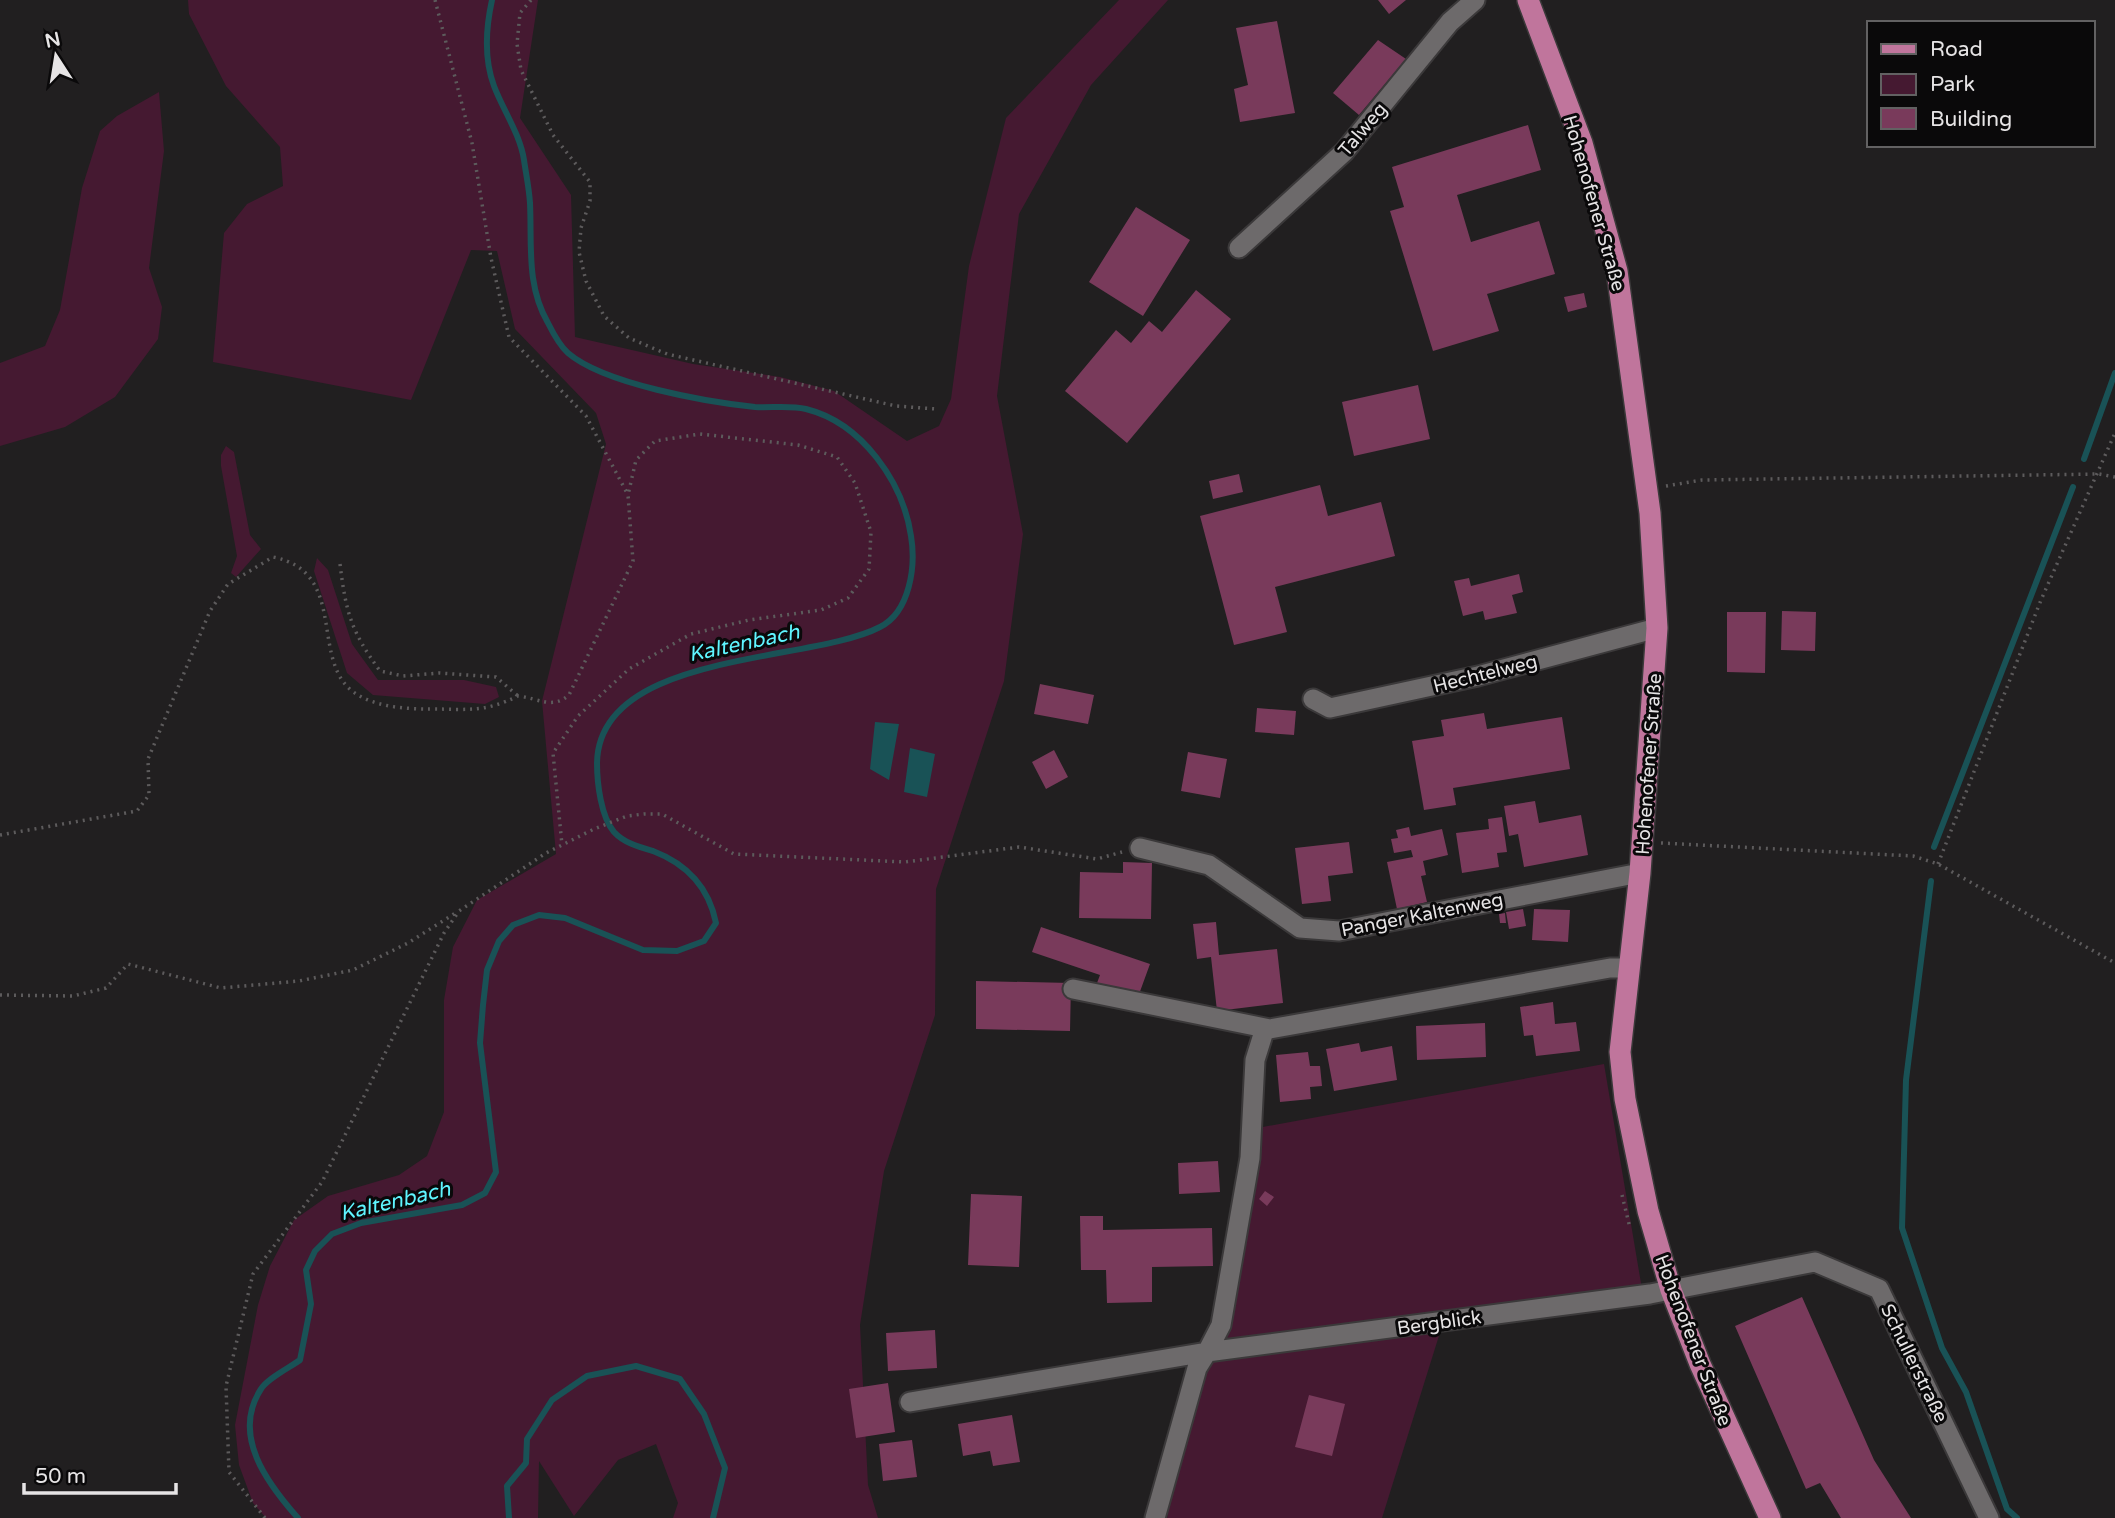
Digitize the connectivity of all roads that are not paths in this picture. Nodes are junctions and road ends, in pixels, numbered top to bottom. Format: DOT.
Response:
graph roads {
  1 [pos="1475,0"];
  2 [pos="1528,0"];
  3 [pos="1239,247"];
  4 [pos="1657,628"];
  5 [pos="1312,699"];
  6 [pos="1140,848"];
  7 [pos="1640,873"];
  8 [pos="1628,968"];
  9 [pos="1073,989"];
  10 [pos="1265,1028"];
  11 [pos="1671,1290"];
  12 [pos="1207,1352"];
  13 [pos="910,1402"];
  14 [pos="1155,1518"];
  15 [pos="1770,1518"];
  16 [pos="1989,1518"];
  1 -- 3 [label="street, Talweg"];
  2 -- 4 [label="main road, Hohenofener Straße"];
  4 -- 5 [label="street, Hechtelweg"];
  4 -- 7 [label="main road, Hohenofener Straße"];
  6 -- 7 [label="street, Panger Kaltenweg"];
  7 -- 8 [label="main road, Hohenofener Straße"];
  8 -- 10 [label="street"];
  8 -- 11 [label="main road, Hohenofener Straße"];
  9 -- 10 [label="street"];
  10 -- 12 [label="street"];
  11 -- 12 [label="street, Bergblick"];
  11 -- 15 [label="main road, Hohenofener Straße"];
  11 -- 16 [label="street, Schullerstraße"];
  12 -- 13 [label="street, Bergblick"];
  12 -- 14 [label="street"];
}
